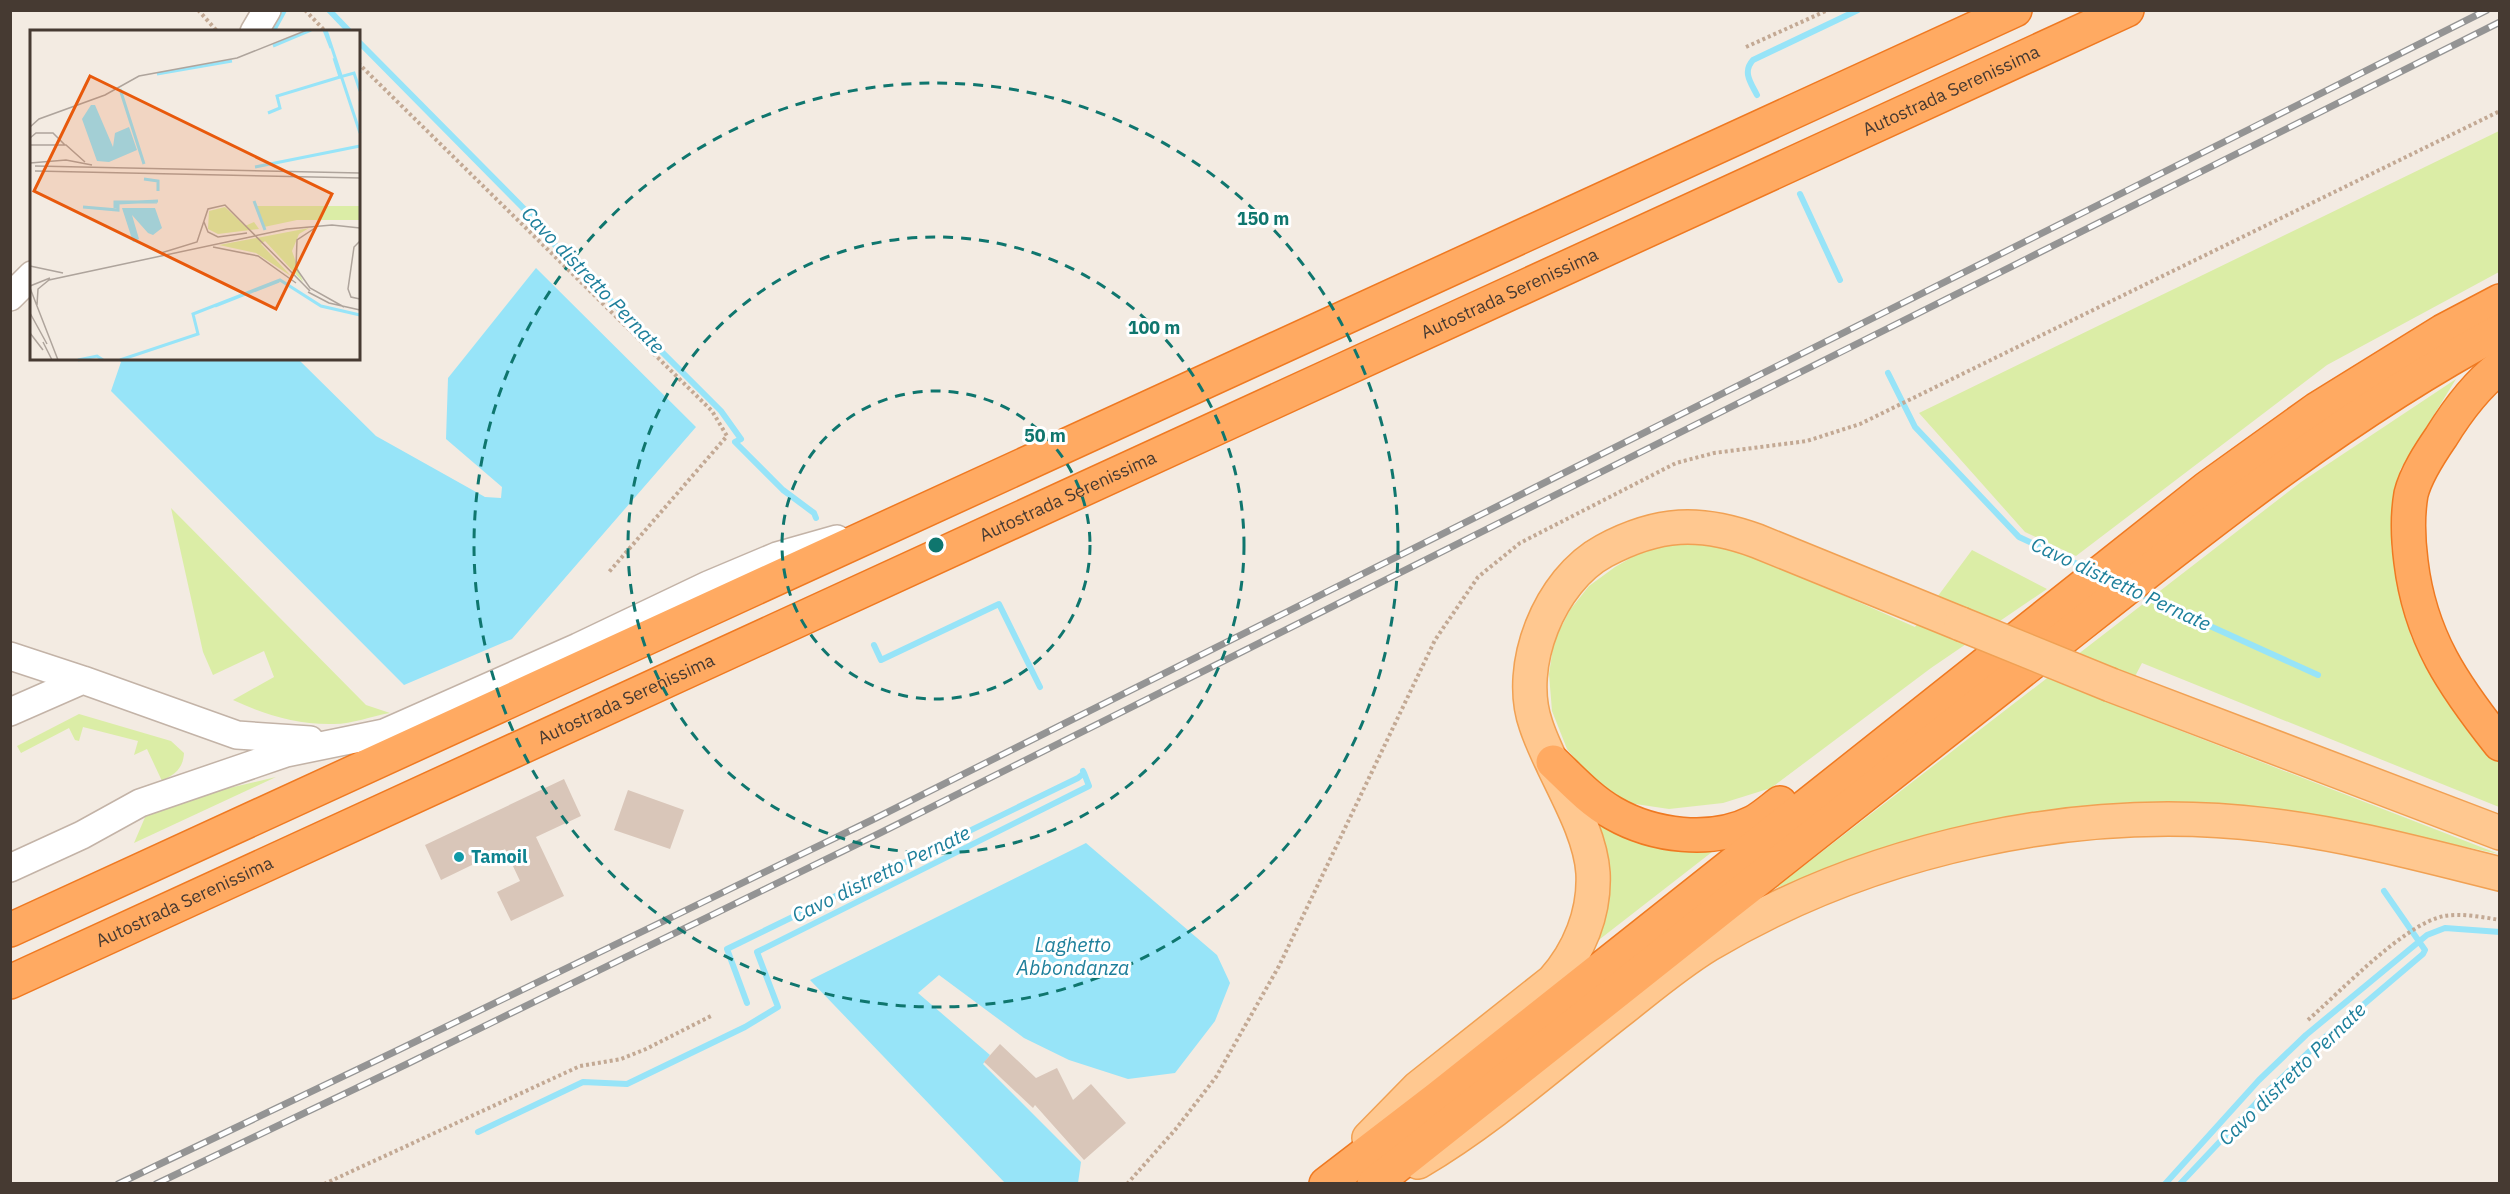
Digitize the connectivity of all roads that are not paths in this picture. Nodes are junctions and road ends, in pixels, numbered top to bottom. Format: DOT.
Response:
graph roads {
  1 [pos="267,10"];
  2 [pos="2015,10"];
  3 [pos="2127,10"];
  4 [pos="255,30"];
  5 [pos="30,277"];
  6 [pos="10,297"];
  7 [pos="2499,301"];
  8 [pos="2499,331"];
  9 [pos="2499,367"];
  10 [pos="902,520"];
  11 [pos="2112,581"];
  12 [pos="10,656"];
  13 [pos="1982,666"];
  14 [pos="83,680"];
  15 [pos="10,712"];
  16 [pos="341,742"];
  17 [pos="2499,744"];
  18 [pos="1554,762"];
  19 [pos="2499,833"];
  20 [pos="10,868"];
  21 [pos="2499,873"];
  22 [pos="10,930"];
  23 [pos="10,982"];
  24 [pos="1325,1184"];
  25 [pos="1374,1184"];
  26 [pos="1380,1184"];
  1 -- 4 [label="street"];
  2 -- 10 [label="highway"];
  3 -- 23 [label="highway, Autostrada Serenissima"];
  5 -- 6 [label="street"];
  7 -- 11 [label="highway"];
  8 -- 11 [label="highway"];
  9 -- 17 [label="highway"];
  10 -- 16 [label="street"];
  10 -- 22 [label="highway"];
  11 -- 13 [label="highway"];
  11 -- 25 [label="highway"];
  12 -- 14 [label="street"];
  13 -- 18 [label="highway"];
  13 -- 24 [label="highway"];
  14 -- 15 [label="street"];
  14 -- 16 [label="street"];
  16 -- 20 [label="street"];
  18 -- 19 [label="main road, bridge"];
  18 -- 24 [label="main road"];
  21 -- 26 [label="main road"];
}
